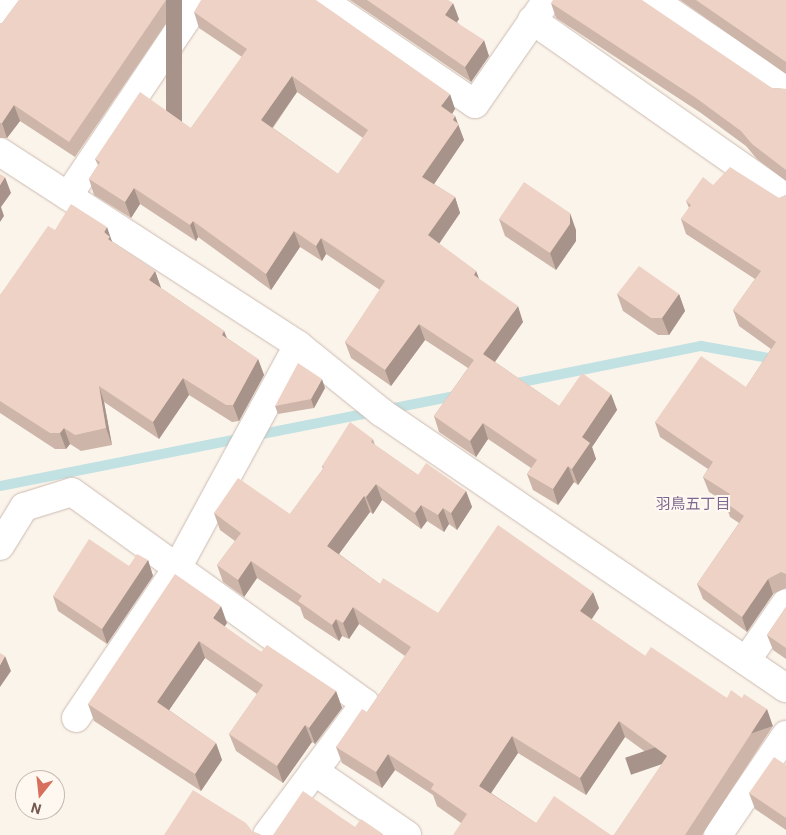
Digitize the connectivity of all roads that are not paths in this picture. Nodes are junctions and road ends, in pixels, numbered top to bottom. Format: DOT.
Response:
graph roads {
  1 [pos="17,0"];
  2 [pos="199,0"];
  3 [pos="322,0"];
  4 [pos="653,0"];
  5 [pos="540,10"];
  6 [pos="0,26"];
  7 [pos="786,90"];
  8 [pos="0,152"];
  9 [pos="68,196"];
  10 [pos="786,198"];
  11 [pos="298,345"];
  12 [pos="0,546"];
  13 [pos="176,570"];
  14 [pos="786,603"];
  15 [pos="746,661"];
  16 [pos="786,688"];
  17 [pos="76,718"];
  18 [pos="786,735"];
  19 [pos="314,771"];
  20 [pos="267,835"];
  21 [pos="407,835"];
  22 [pos="718,835"];
  1 -- 6 [label="street"];
  2 -- 9 [label="street"];
  3 -- 5 [label="street"];
  4 -- 7 [label="street"];
  5 -- 10 [label="street"];
  8 -- 9 [label="street"];
  9 -- 11 [label="street"];
  11 -- 13 [label="street"];
  11 -- 15 [label="street"];
  12 -- 13 [label="street"];
  13 -- 17 [label="street"];
  13 -- 19 [label="street"];
  14 -- 15 [label="street"];
  15 -- 16 [label="street"];
  18 -- 22 [label="street"];
  19 -- 20 [label="street"];
  19 -- 21 [label="street"];
}
